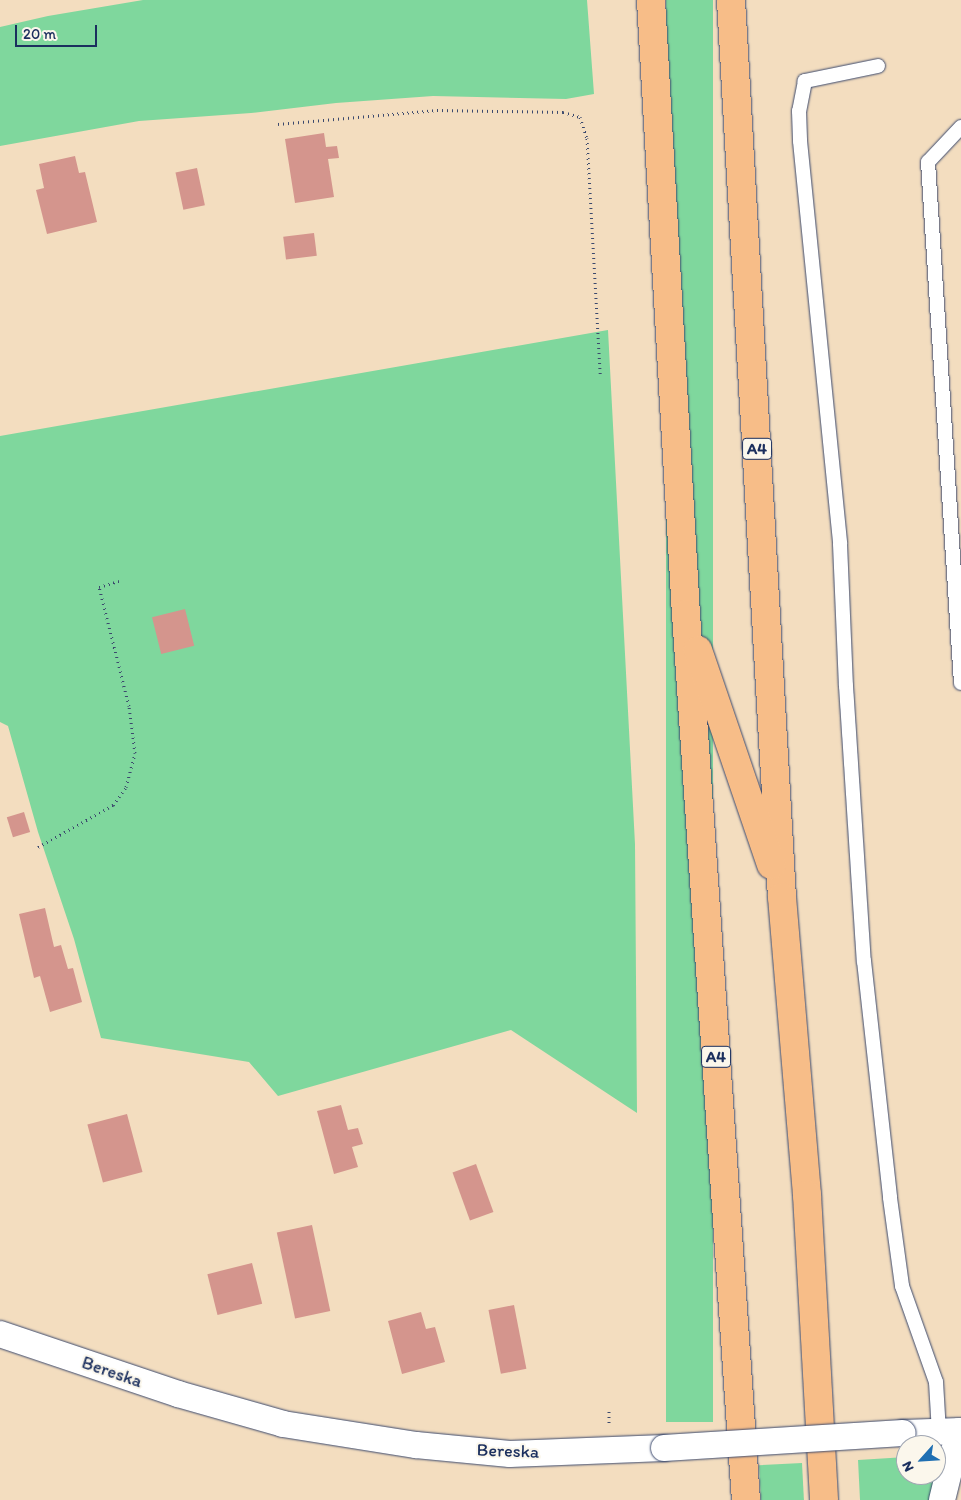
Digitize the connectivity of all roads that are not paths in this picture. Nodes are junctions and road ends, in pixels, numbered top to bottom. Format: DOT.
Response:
graph roads {
  1 [pos="651,0"];
  2 [pos="731,0"];
  3 [pos="878,66"];
  4 [pos="961,127"];
  5 [pos="686,614"];
  6 [pos="961,683"];
  7 [pos="782,897"];
  8 [pos="0,1334"];
  9 [pos="953,1431"];
  10 [pos="746,1500"];
  11 [pos="824,1500"];
  12 [pos="942,1500"];
  1 -- 5 [label="highway, A4"];
  2 -- 7 [label="highway, A4"];
  3 -- 9 [label="lane"];
  4 -- 6 [label="lane"];
  5 -- 7 [label="highway, A4"];
  5 -- 10 [label="highway, A4"];
  7 -- 11 [label="highway, A4"];
  8 -- 9 [label="street, Bereska, bridge"];
  9 -- 12 [label="street"];
}
